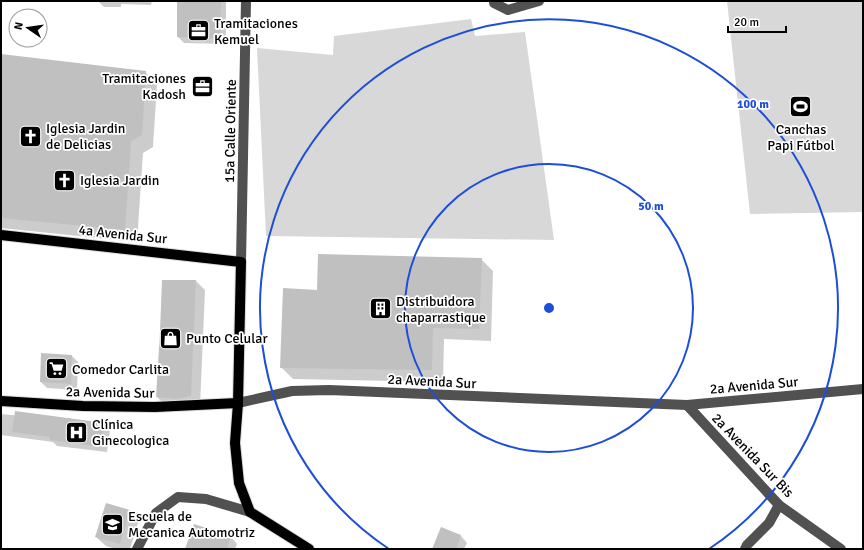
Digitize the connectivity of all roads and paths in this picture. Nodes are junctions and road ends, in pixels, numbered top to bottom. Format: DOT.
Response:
graph roads {
  1 [pos="246,1"];
  2 [pos="494,1"];
  3 [pos="539,1"];
  4 [pos="1,235"];
  5 [pos="241,262"];
  6 [pos="863,389"];
  7 [pos="1,401"];
  8 [pos="238,403"];
  9 [pos="687,406"];
  10 [pos="780,505"];
  11 [pos="250,512"];
  12 [pos="137,549"];
  13 [pos="309,549"];
  14 [pos="745,549"];
  15 [pos="841,549"];
  1 -- 5 [label="street, 15a Calle Oriente"];
  2 -- 3 [label="street"];
  4 -- 5 [label="main road, 4a Avenida Sur"];
  5 -- 8 [label="main road"];
  6 -- 9 [label="street, 2a Avenida Sur"];
  7 -- 8 [label="main road, 2a Avenida Sur"];
  8 -- 9 [label="street, 2a Avenida Sur"];
  8 -- 11 [label="main road"];
  9 -- 10 [label="street, 2a Avenida Sur Bis"];
  10 -- 14 [label="street"];
  10 -- 15 [label="street, 2a Avenida Sur Bis"];
  11 -- 12 [label="street"];
  11 -- 13 [label="main road"];
}
